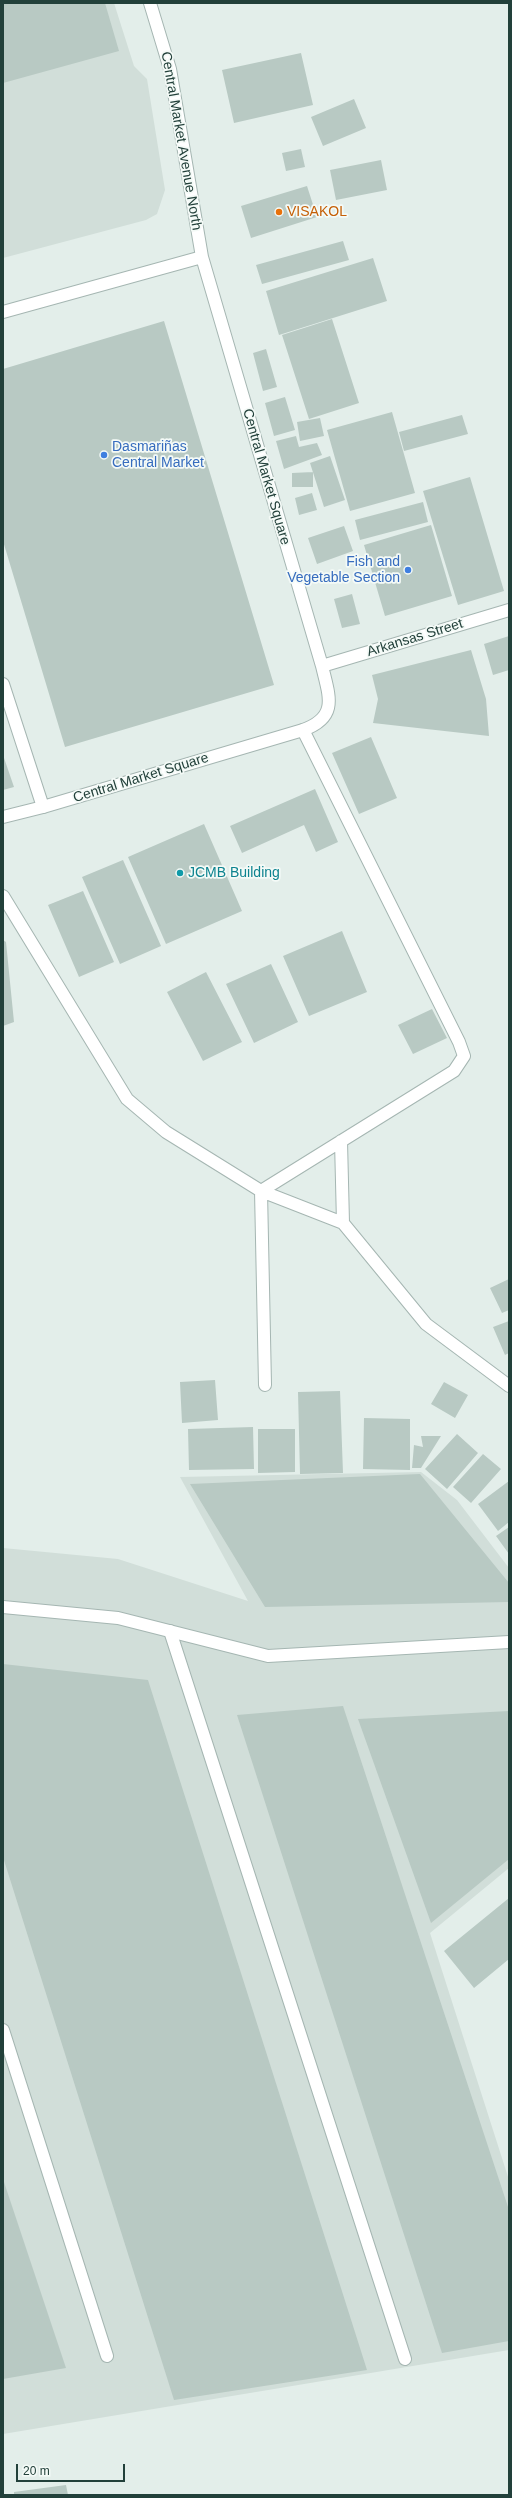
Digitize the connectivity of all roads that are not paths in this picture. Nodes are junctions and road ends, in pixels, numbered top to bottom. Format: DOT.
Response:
graph roads {
  1 [pos="150,3"];
  2 [pos="202,257"];
  3 [pos="3,312"];
  4 [pos="509,610"];
  5 [pos="322,666"];
  6 [pos="3,684"];
  7 [pos="303,730"];
  8 [pos="44,807"];
  9 [pos="3,817"];
  10 [pos="3,896"];
  11 [pos="341,1142"];
  12 [pos="261,1191"];
  13 [pos="343,1223"];
  14 [pos="265,1385"];
  15 [pos="509,1386"];
  16 [pos="3,1607"];
  17 [pos="170,1631"];
  18 [pos="509,1642"];
  19 [pos="3,2030"];
  20 [pos="107,2356"];
  21 [pos="406,2359"];
  1 -- 2 [label="street, Central Market Avenue North"];
  2 -- 3 [label="street"];
  2 -- 5 [label="street, Central Market Square"];
  4 -- 5 [label="street, Arkansas Street"];
  5 -- 7 [label="street, Central Market Square"];
  6 -- 8 [label="street"];
  7 -- 8 [label="street, Central Market Square"];
  7 -- 11 [label="street"];
  8 -- 9 [label="street, Central Market Square"];
  10 -- 12 [label="street"];
  11 -- 12 [label="street"];
  11 -- 13 [label="street"];
  12 -- 13 [label="street"];
  12 -- 14 [label="street"];
  13 -- 15 [label="street"];
  16 -- 17 [label="street"];
  17 -- 18 [label="street"];
  17 -- 21 [label="street"];
  19 -- 20 [label="street"];
}
